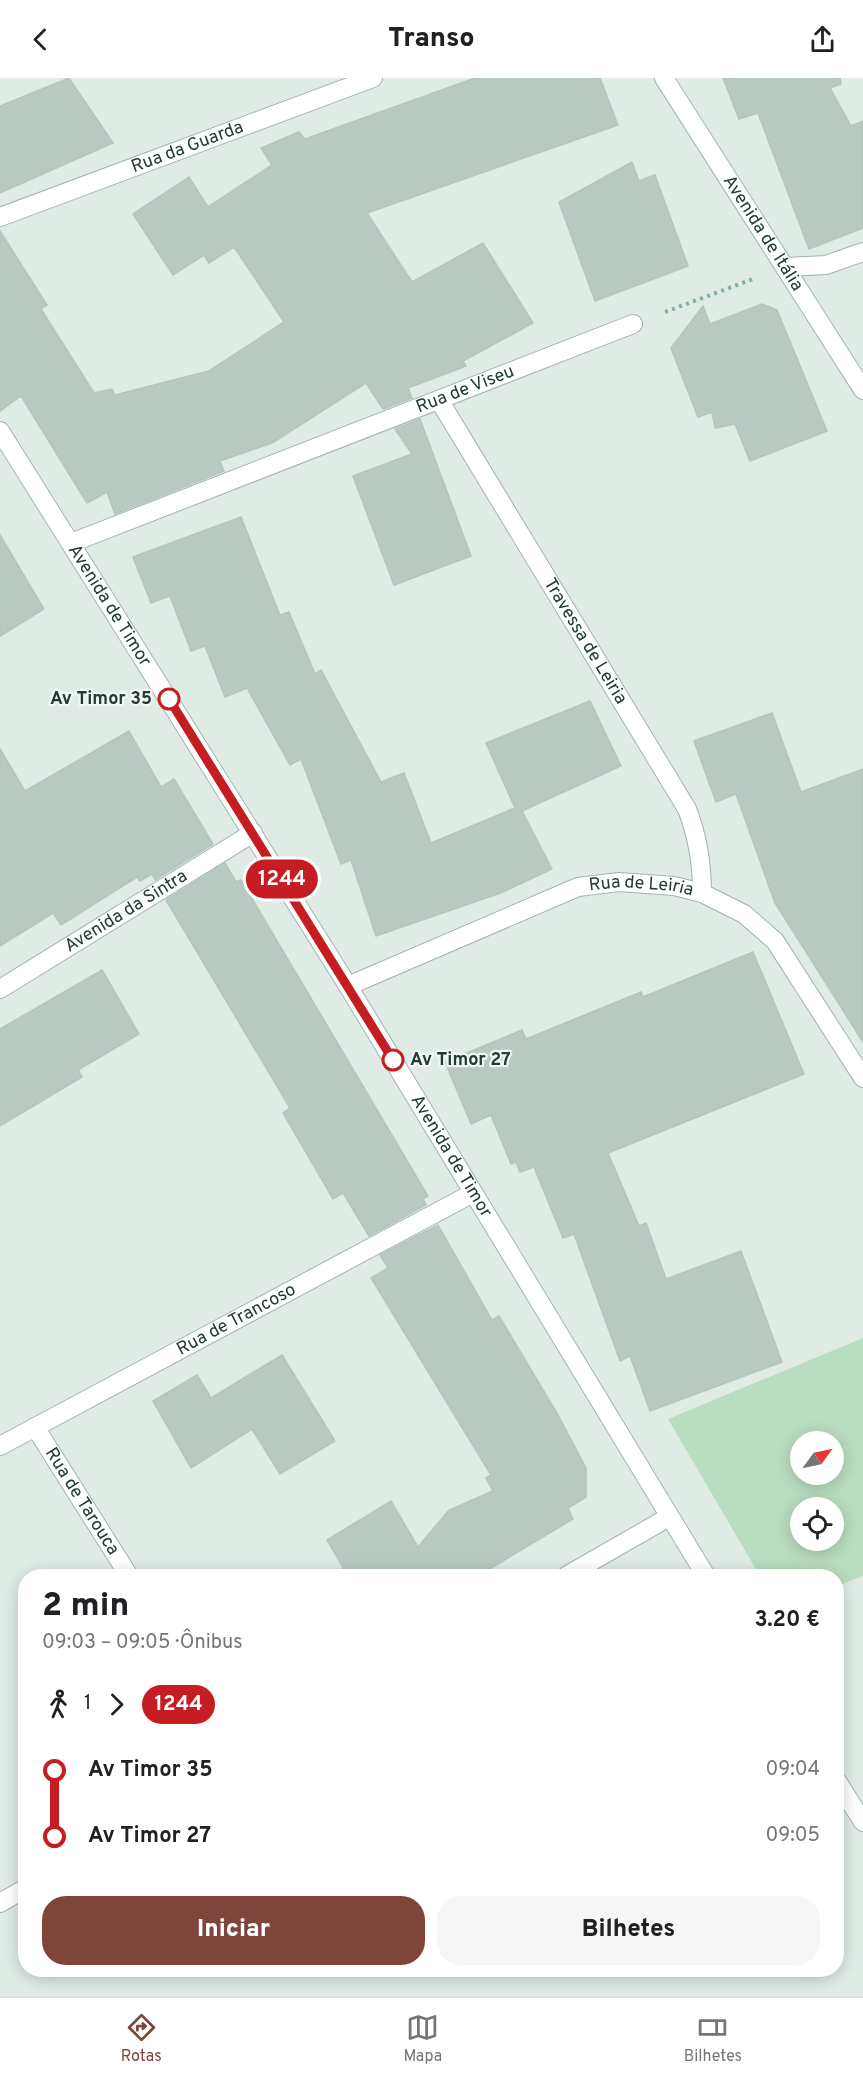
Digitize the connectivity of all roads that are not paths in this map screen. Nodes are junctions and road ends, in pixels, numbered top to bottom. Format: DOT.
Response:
graph roads {
  1 [pos="373,78"];
  2 [pos="664,78"];
  3 [pos="0,217"];
  4 [pos="863,252"];
  5 [pos="786,267"];
  6 [pos="633,324"];
  7 [pos="863,390"];
  8 [pos="439,400"];
  9 [pos="0,431"];
  10 [pos="71,543"];
  11 [pos="253,833"];
  12 [pos="702,893"];
  13 [pos="348,986"];
  14 [pos="0,989"];
  15 [pos="863,1078"];
  16 [pos="473,1193"];
  17 [pos="36,1427"];
  18 [pos="0,1446"];
  19 [pos="669,1517"];
  20 [pos="125,1569"];
  21 [pos="578,1569"];
  22 [pos="702,1569"];
  23 [pos="844,1792"];
  24 [pos="863,1822"];
  25 [pos="18,1893"];
  26 [pos="0,1903"];
  1 -- 3 [label="street, Rua da Guarda"];
  2 -- 5 [label="street, Avenida de Itália"];
  4 -- 5 [label="street"];
  5 -- 7 [label="street, Avenida de Itália"];
  6 -- 8 [label="street, Rua de Viseu"];
  8 -- 10 [label="street, Rua de Viseu"];
  8 -- 12 [label="street, Travessa de Leiria"];
  9 -- 10 [label="street, Avenida de Timor"];
  10 -- 11 [label="street, Avenida de Timor"];
  11 -- 13 [label="street, Avenida de Timor"];
  11 -- 14 [label="street, Avenida da Sintra"];
  12 -- 13 [label="street, Rua de Leiria"];
  12 -- 15 [label="street, Rua de Leiria"];
  13 -- 16 [label="street, Avenida de Timor"];
  16 -- 17 [label="street, Rua de Trancoso"];
  16 -- 19 [label="street, Avenida de Timor"];
  17 -- 18 [label="street, Rua de Trancoso"];
  17 -- 20 [label="street, Rua de Tarouca"];
  19 -- 21 [label="street"];
  19 -- 22 [label="street, Avenida de Timor"];
  23 -- 24 [label="street"];
  25 -- 26 [label="street"];
}
